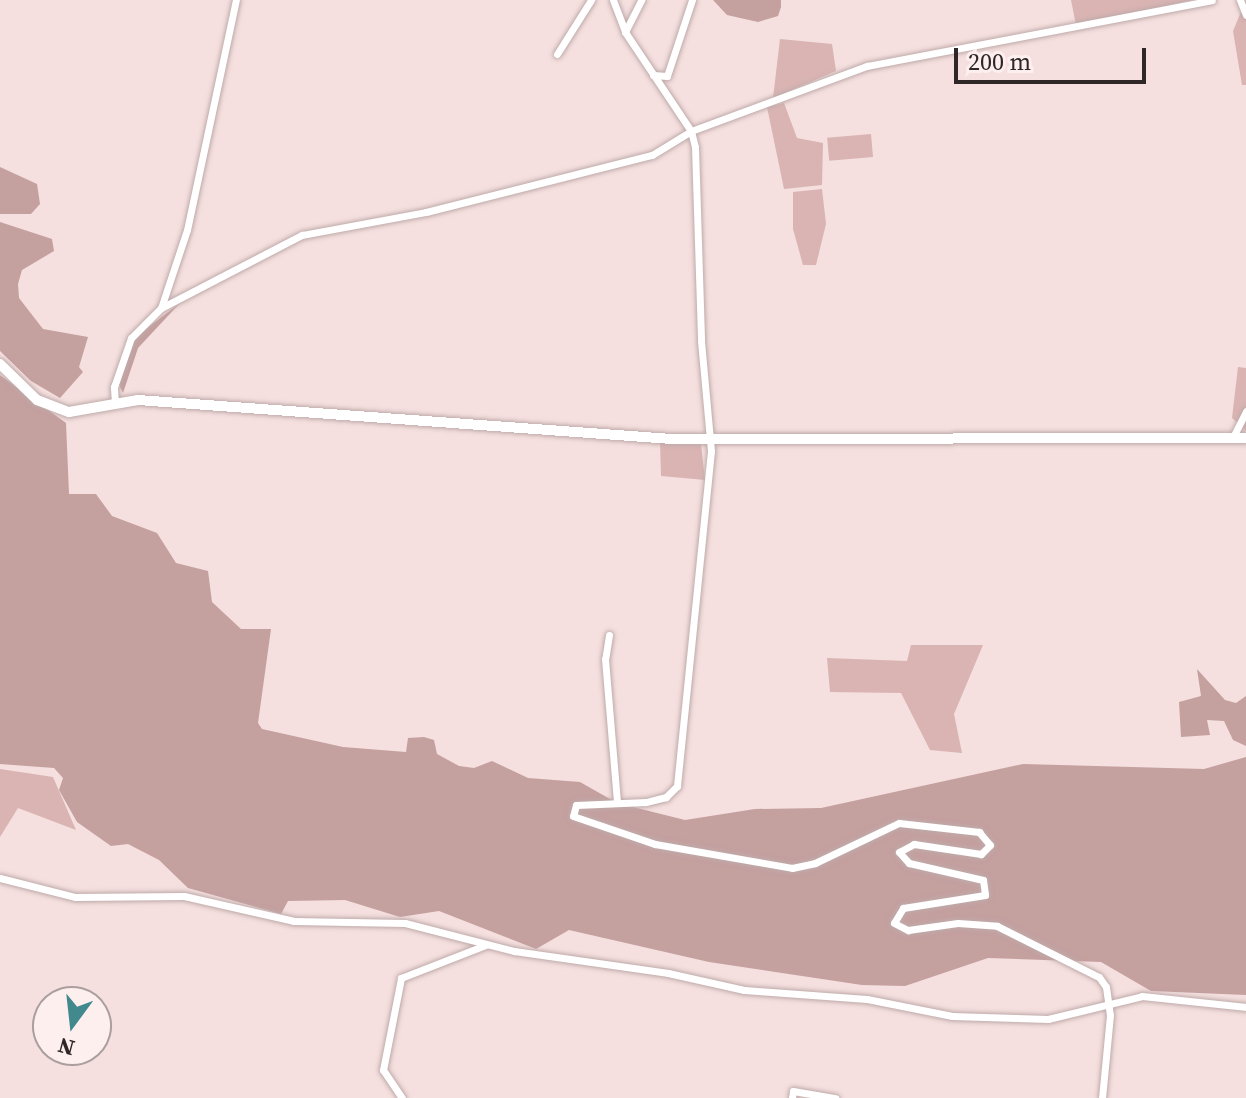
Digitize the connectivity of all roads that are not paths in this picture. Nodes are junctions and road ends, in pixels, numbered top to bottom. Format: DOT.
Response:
graph roads {
  1 [pos="236,0"];
  2 [pos="591,0"];
  3 [pos="613,0"];
  4 [pos="641,0"];
  5 [pos="692,0"];
  6 [pos="1212,0"];
  7 [pos="1240,0"];
  8 [pos="1246,15"];
  9 [pos="625,32"];
  10 [pos="557,54"];
  11 [pos="653,75"];
  12 [pos="691,131"];
  13 [pos="161,308"];
  14 [pos="0,364"];
  15 [pos="115,403"];
  16 [pos="1246,411"];
  17 [pos="1233,437"];
  18 [pos="710,438"];
  19 [pos="1246,438"];
  20 [pos="609,635"];
  21 [pos="617,803"];
  22 [pos="0,878"];
  23 [pos="487,944"];
  24 [pos="1108,1004"];
  25 [pos="1246,1007"];
  26 [pos="402,1098"];
  27 [pos="792,1098"];
  28 [pos="835,1098"];
  29 [pos="1102,1098"];
  1 -- 13 [label="street"];
  2 -- 10 [label="street"];
  3 -- 9 [label="street"];
  4 -- 9 [label="street"];
  5 -- 11 [label="street"];
  6 -- 12 [label="street"];
  7 -- 8 [label="street"];
  9 -- 11 [label="street"];
  11 -- 12 [label="street"];
  12 -- 13 [label="street"];
  12 -- 18 [label="street"];
  13 -- 15 [label="street"];
  14 -- 15 [label="street"];
  15 -- 18 [label="street"];
  16 -- 17 [label="street"];
  17 -- 18 [label="street"];
  17 -- 19 [label="street"];
  18 -- 21 [label="street"];
  20 -- 21 [label="street"];
  21 -- 24 [label="street"];
  22 -- 23 [label="street"];
  23 -- 24 [label="street"];
  23 -- 26 [label="street"];
  24 -- 25 [label="street"];
  24 -- 29 [label="street"];
  27 -- 28 [label="street"];
}
